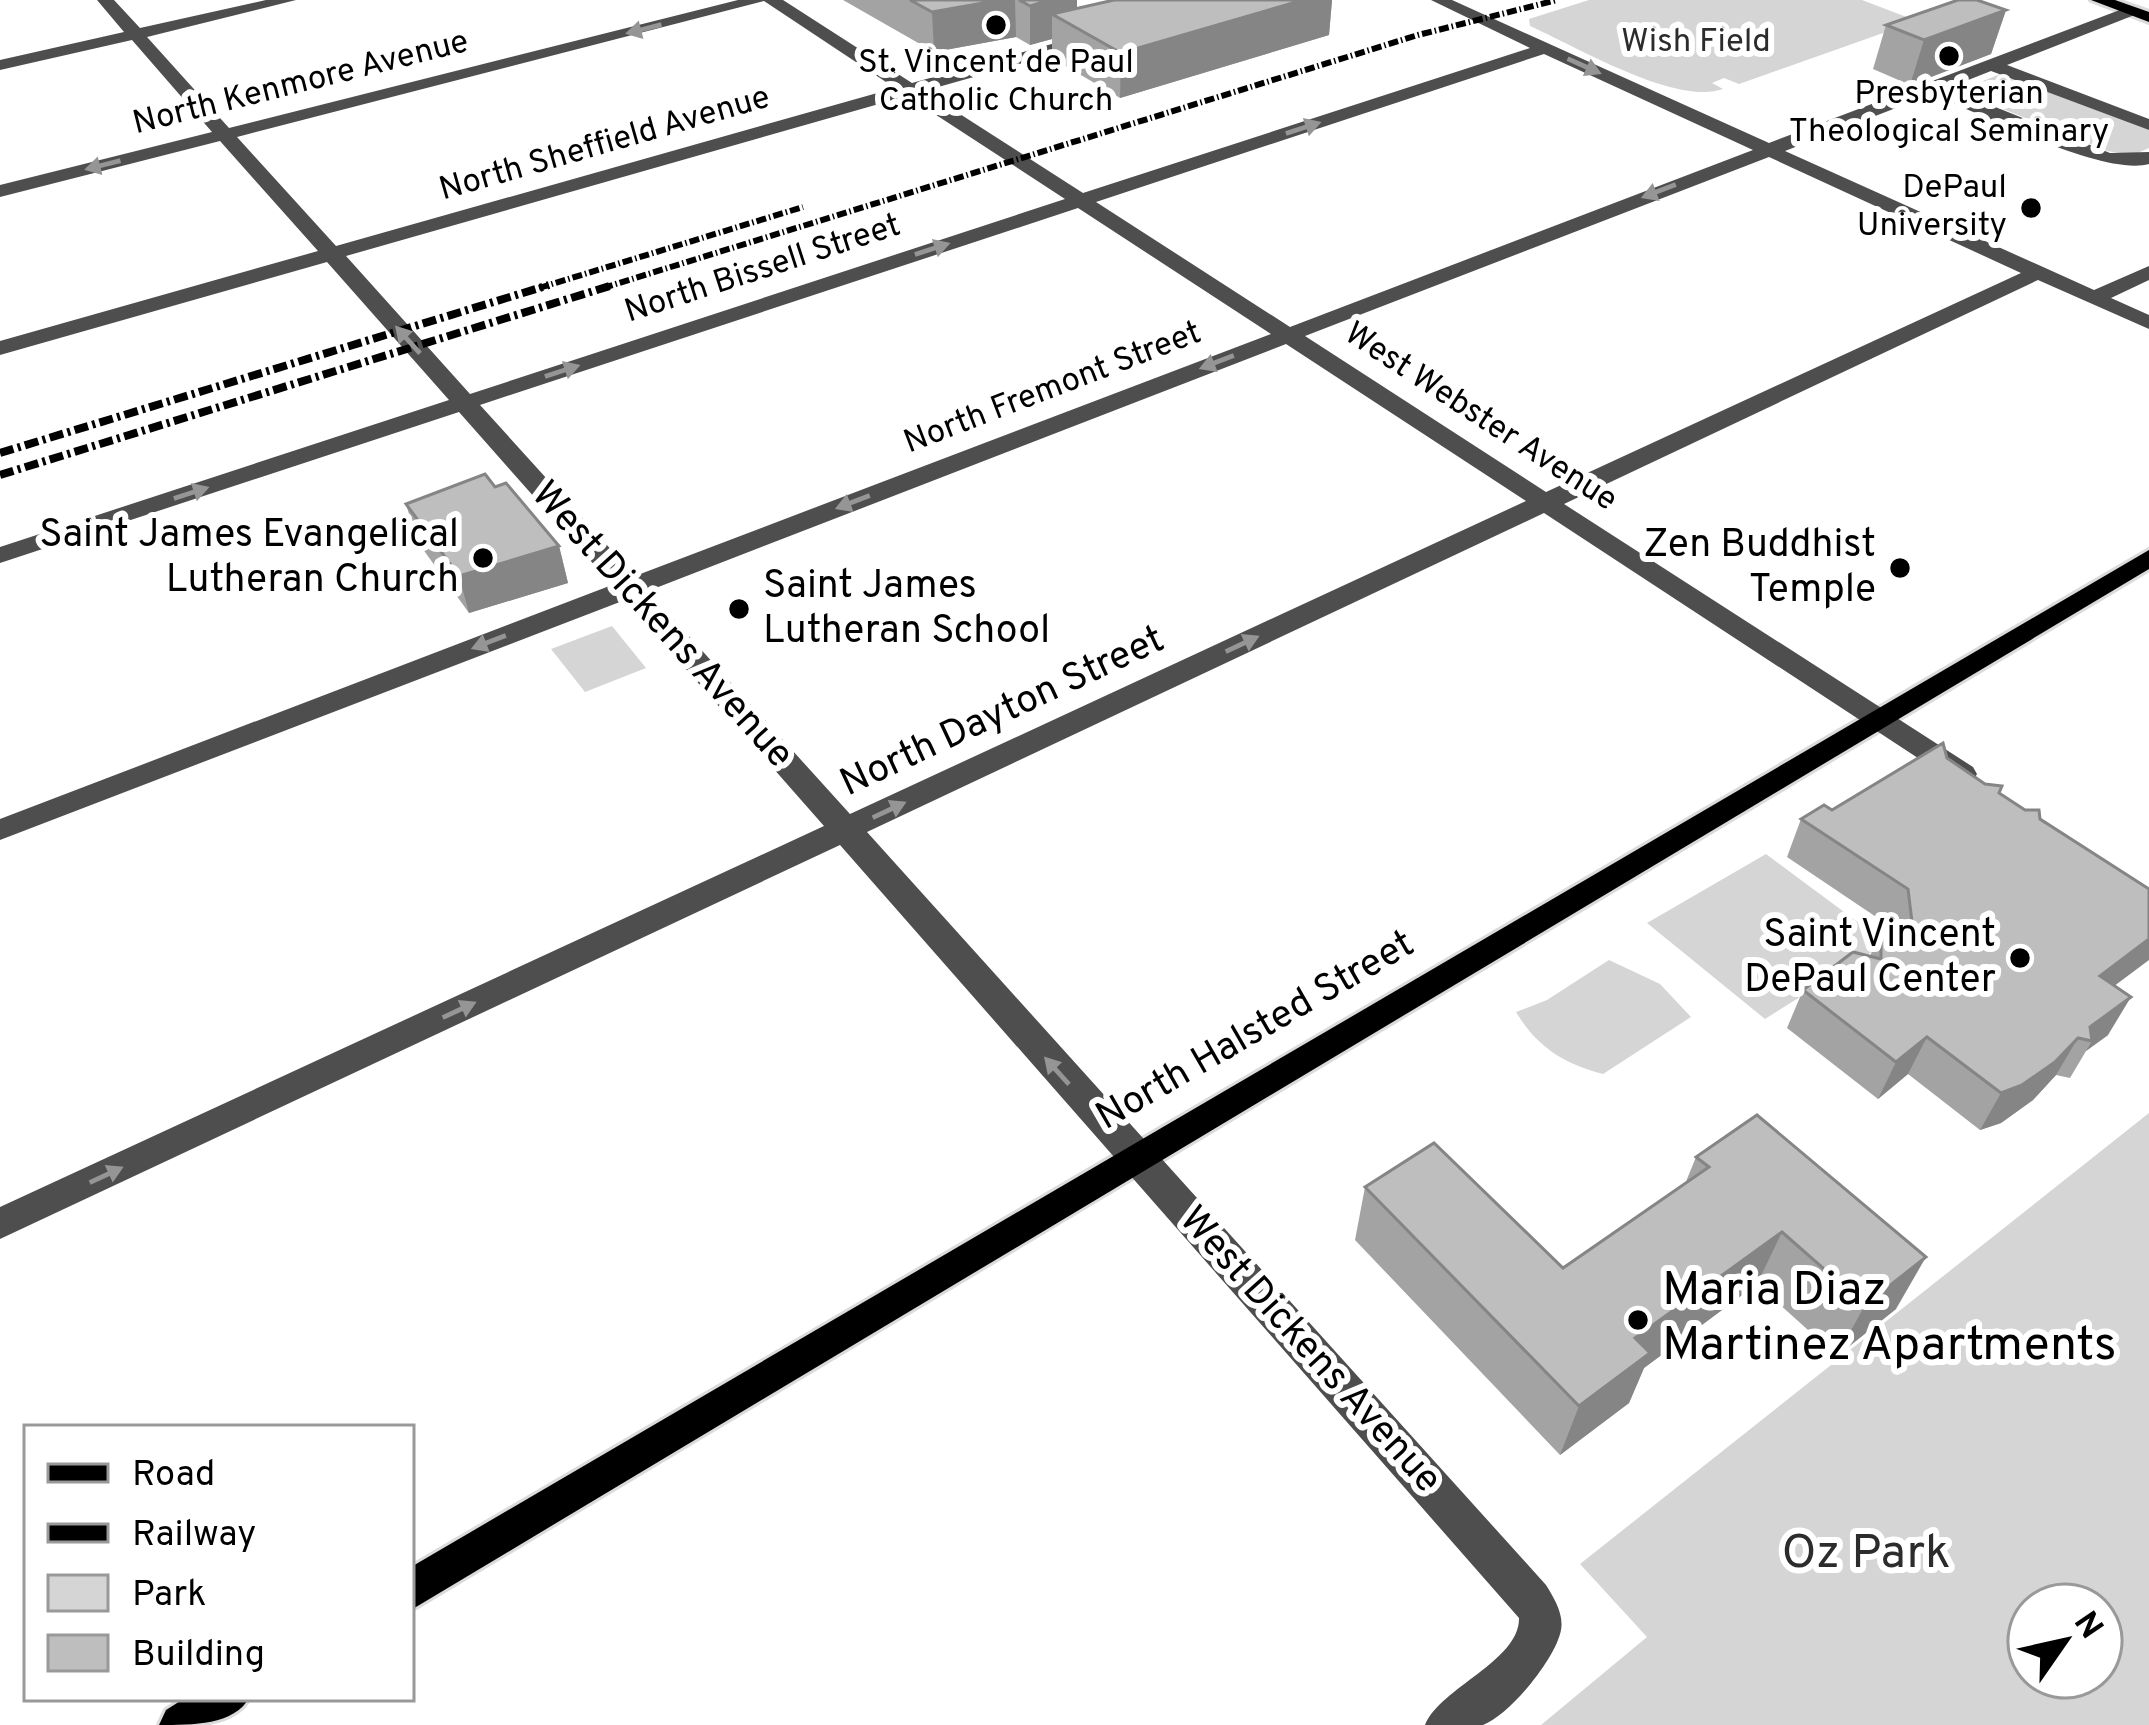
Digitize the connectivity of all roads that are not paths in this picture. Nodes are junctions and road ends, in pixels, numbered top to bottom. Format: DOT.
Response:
graph roads {
  1 [pos="105,0"];
  2 [pos="288,0"];
  3 [pos="757,0"];
  4 [pos="772,0"];
  5 [pos="1439,0"];
  6 [pos="2099,0"];
  7 [pos="2140,14"];
  8 [pos="1115,32"];
  9 [pos="135,34"];
  10 [pos="1546,48"];
  11 [pos="1990,64"];
  12 [pos="0,65"];
  13 [pos="1930,87"];
  14 [pos="910,90"];
  15 [pos="2149,125"];
  16 [pos="224,134"];
  17 [pos="1768,149"];
  18 [pos="2149,158"];
  19 [pos="0,191"];
  20 [pos="1081,201"];
  21 [pos="331,254"];
  22 [pos="2039,272"];
  23 [pos="2149,272"];
  24 [pos="2095,298"];
  25 [pos="2149,323"];
  26 [pos="1287,335"];
  27 [pos="0,348"];
  28 [pos="464,403"];
  29 [pos="1546,503"];
  30 [pos="0,555"];
  31 [pos="2149,557"];
  32 [pos="628,588"];
  33 [pos="1876,718"];
  34 [pos="1991,792"];
  35 [pos="0,830"];
  36 [pos="843,831"];
  37 [pos="1135,1159"];
  38 [pos="0,1224"];
  39 [pos="414,1587"];
  40 [pos="222,1701"];
  41 [pos="181,1725"];
  42 [pos="1447,1725"];
  1 -- 9 [label="street, West Dickens Avenue"];
  2 -- 9 [label="street"];
  3 -- 16 [label="street, North Kenmore Avenue, one-way"];
  4 -- 14 [label="street, West Webster Avenue"];
  5 -- 10 [label="street"];
  6 -- 7 [label="main road"];
  7 -- 11 [label="street, North Fremont Street"];
  8 -- 14 [label="street, North Sheffield Avenue"];
  9 -- 12 [label="street"];
  9 -- 16 [label="street, West Dickens Avenue"];
  10 -- 17 [label="street, one-way"];
  20 -- 10 [label="street, North Bissell Street, one-way"];
  11 -- 13 [label="street, North Fremont Street"];
  11 -- 15 [label="street"];
  13 -- 17 [label="street, North Fremont Street"];
  13 -- 18 [label="street"];
  14 -- 20 [label="street, West Webster Avenue"];
  14 -- 21 [label="street, North Sheffield Avenue"];
  16 -- 19 [label="street, North Kenmore Avenue, one-way"];
  16 -- 21 [label="street, West Dickens Avenue"];
  17 -- 22 [label="street"];
  17 -- 26 [label="street, North Fremont Street, one-way"];
  20 -- 26 [label="street, West Webster Avenue"];
  28 -- 20 [label="street, North Bissell Street, one-way"];
  21 -- 27 [label="street, North Sheffield Avenue"];
  28 -- 21 [label="street, West Dickens Avenue, one-way"];
  22 -- 24 [label="street"];
  22 -- 29 [label="street, North Dayton Street"];
  23 -- 24 [label="street"];
  24 -- 25 [label="street"];
  26 -- 29 [label="street, West Webster Avenue"];
  26 -- 32 [label="street, North Fremont Street, one-way"];
  30 -- 28 [label="street, North Bissell Street, one-way"];
  28 -- 32 [label="street, West Dickens Avenue"];
  29 -- 33 [label="street, West Webster Avenue"];
  36 -- 29 [label="street, North Dayton Street, one-way"];
  31 -- 33 [label="main road, North Halsted Street"];
  32 -- 35 [label="street, North Fremont Street, one-way"];
  32 -- 36 [label="street, West Dickens Avenue"];
  33 -- 34 [label="street, West Webster Avenue"];
  33 -- 37 [label="main road, North Halsted Street"];
  37 -- 36 [label="street, West Dickens Avenue, one-way"];
  38 -- 36 [label="street, North Dayton Street, one-way"];
  37 -- 39 [label="main road, North Halsted Street"];
  37 -- 42 [label="street, West Dickens Avenue"];
  40 -- 41 [label="main road"];
}
